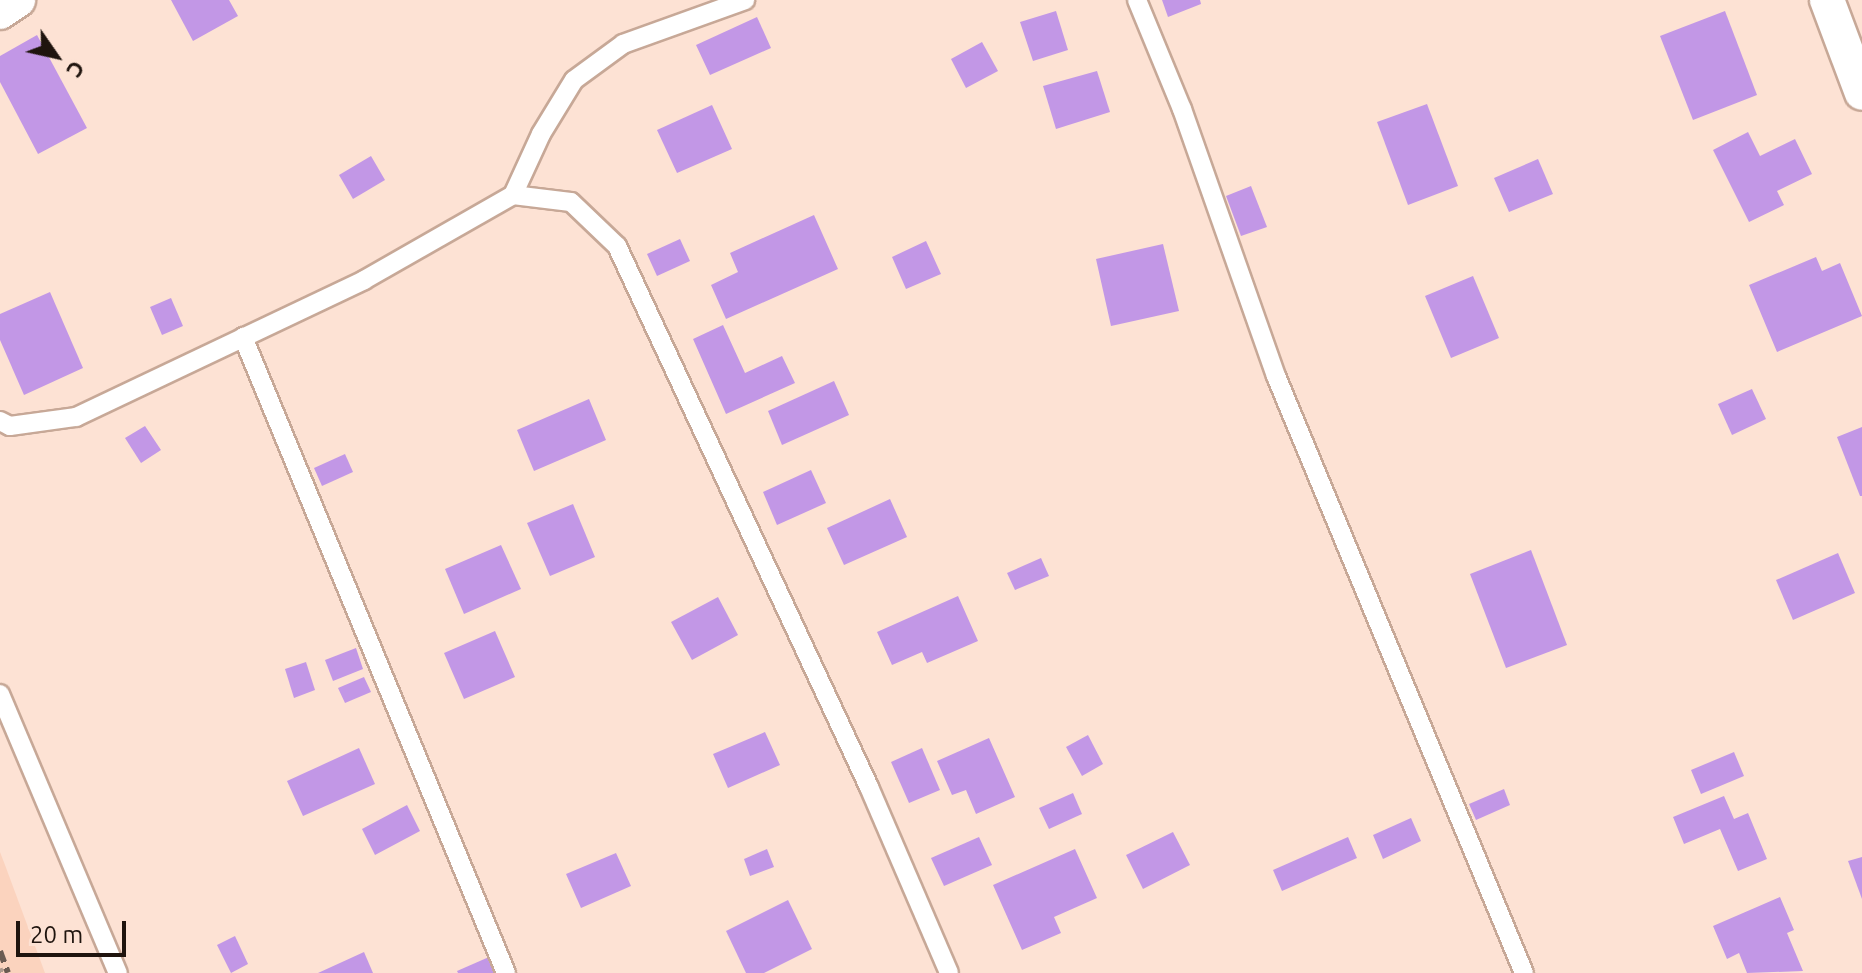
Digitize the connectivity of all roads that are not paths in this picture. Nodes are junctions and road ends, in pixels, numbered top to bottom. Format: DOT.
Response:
graph roads {
  1 [pos="18,0"];
  2 [pos="745,0"];
  3 [pos="1137,0"];
  4 [pos="1827,0"];
  5 [pos="0,12"];
  6 [pos="1862,93"];
  7 [pos="513,195"];
  8 [pos="243,337"];
  9 [pos="0,421"];
  10 [pos="0,694"];
  11 [pos="118,973"];
  12 [pos="506,973"];
  13 [pos="949,973"];
  14 [pos="1524,973"];
  1 -- 5 [label="street"];
  2 -- 7 [label="lane"];
  3 -- 14 [label="lane"];
  4 -- 6 [label="street"];
  7 -- 8 [label="lane"];
  7 -- 13 [label="lane"];
  8 -- 9 [label="lane"];
  8 -- 12 [label="lane"];
  10 -- 11 [label="lane"];
}
